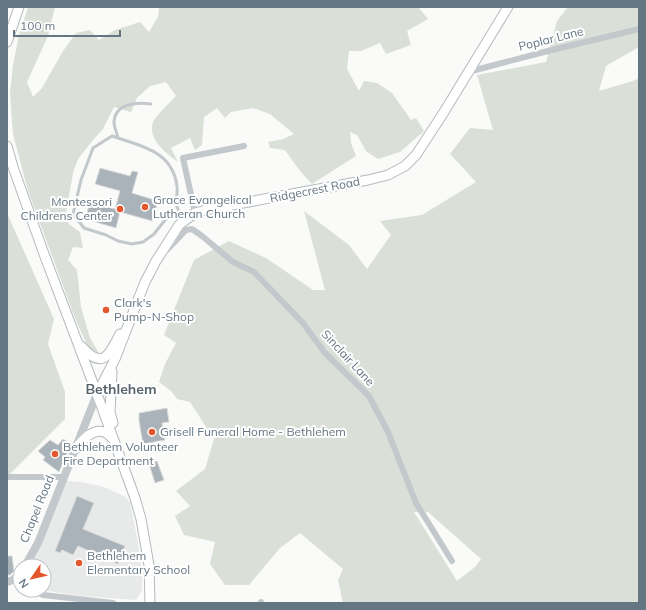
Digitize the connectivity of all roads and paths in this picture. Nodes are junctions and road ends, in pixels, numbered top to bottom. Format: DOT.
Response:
graph roads {
  1 [pos="19,7"];
  2 [pos="508,7"];
  3 [pos="639,29"];
  4 [pos="7,42"];
  5 [pos="468,72"];
  6 [pos="152,104"];
  7 [pos="118,138"];
  8 [pos="7,146"];
  9 [pos="244,146"];
  10 [pos="195,213"];
  11 [pos="185,221"];
  12 [pos="156,261"];
  13 [pos="135,311"];
  14 [pos="77,341"];
  15 [pos="112,365"];
  16 [pos="98,394"];
  17 [pos="112,438"];
  18 [pos="75,449"];
  19 [pos="7,477"];
  20 [pos="63,477"];
  21 [pos="127,477"];
  22 [pos="30,558"];
  23 [pos="452,561"];
  24 [pos="52,596"];
  25 [pos="113,603"];
  26 [pos="150,603"];
  1 -- 4 [label="main road"];
  2 -- 5 [label="main road, Ridgecrest Road"];
  3 -- 5 [label="street, Poplar Lane"];
  5 -- 10 [label="main road, Ridgecrest Road"];
  6 -- 7 [label="lane"];
  7 -- 11 [label="lane"];
  7 -- 11 [label="lane"];
  8 -- 14 [label="main road"];
  9 -- 10 [label="street"];
  10 -- 11 [label="main road, Ridgecrest Road"];
  11 -- 12 [label="main road, Ridgecrest Road"];
  12 -- 13 [label="main road, Ridgecrest Road"];
  12 -- 23 [label="street, Sinclair Lane"];
  13 -- 14 [label="main road"];
  13 -- 15 [label="main road, Ridgecrest Road"];
  14 -- 16 [label="main road"];
  15 -- 16 [label="main road, Ridgecrest Road"];
  15 -- 21 [label="main road"];
  16 -- 17 [label="main road"];
  16 -- 18 [label="street, Chapel Road"];
  17 -- 18 [label="main road"];
  17 -- 21 [label="main road"];
  18 -- 20 [label="street, Chapel Road"];
  19 -- 20 [label="street"];
  20 -- 22 [label="street, Chapel Road"];
  21 -- 26 [label="main road"];
  24 -- 25 [label="street"];
}
